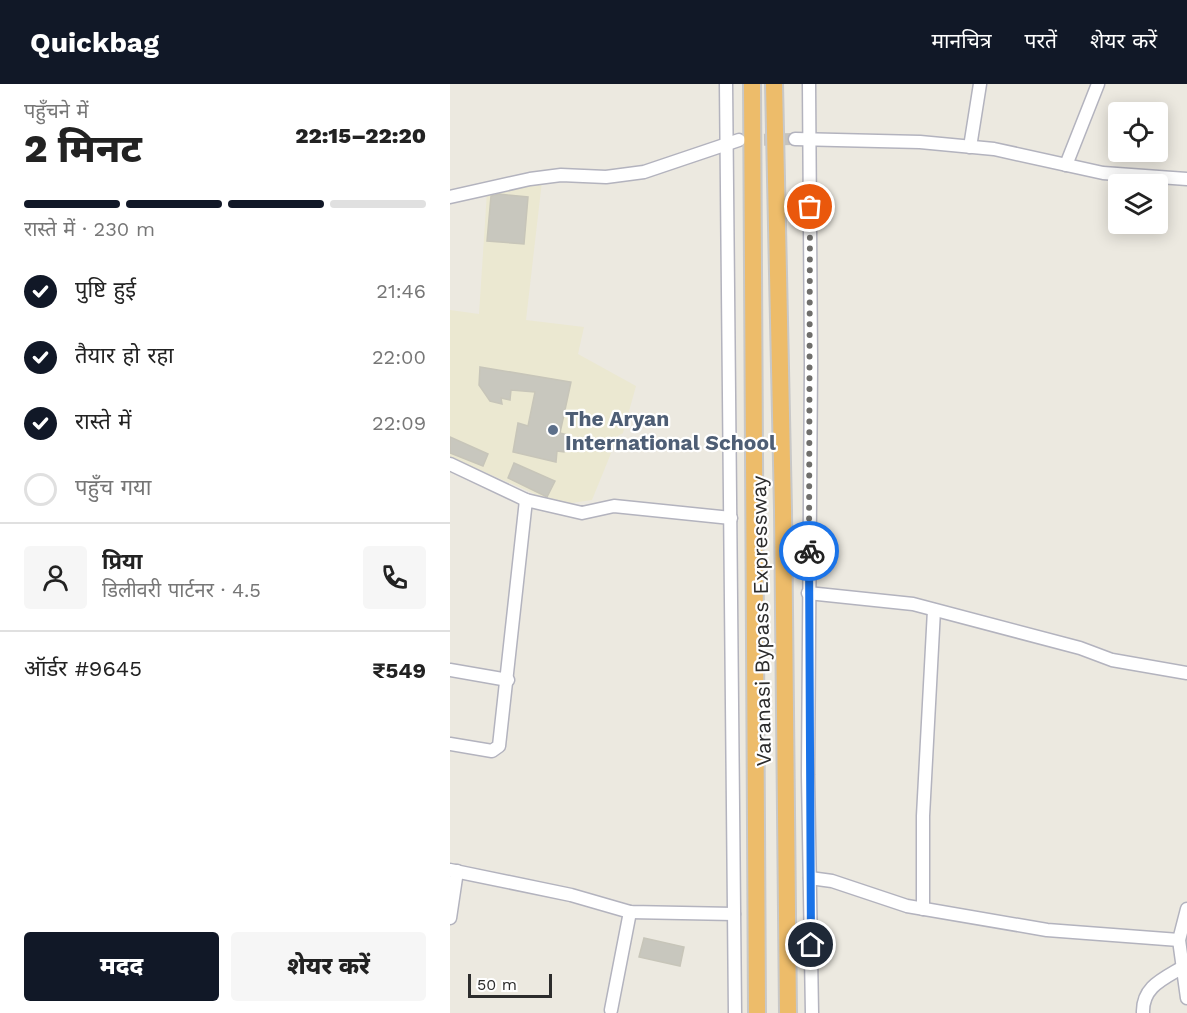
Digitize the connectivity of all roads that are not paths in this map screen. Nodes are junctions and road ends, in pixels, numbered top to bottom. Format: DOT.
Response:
graph roads {
  1 [pos="726,84"];
  2 [pos="752,84"];
  3 [pos="774,84"];
  4 [pos="809,84"];
  5 [pos="980,84"];
  6 [pos="1098,84"];
  7 [pos="795,139"];
  8 [pos="810,139"];
  9 [pos="739,140"];
  10 [pos="725,143"];
  11 [pos="970,147"];
  12 [pos="1066,165"];
  13 [pos="1187,179"];
  14 [pos="450,197"];
  15 [pos="450,464"];
  16 [pos="526,500"];
  17 [pos="731,518"];
  18 [pos="808,593"];
  19 [pos="934,610"];
  20 [pos="450,670"];
  21 [pos="1187,674"];
  22 [pos="508,680"];
  23 [pos="450,744"];
  24 [pos="454,870"];
  25 [pos="810,878"];
  26 [pos="923,909"];
  27 [pos="1187,909"];
  28 [pos="630,912"];
  29 [pos="734,914"];
  30 [pos="450,918"];
  31 [pos="1179,940"];
  32 [pos="1183,967"];
  33 [pos="1187,998"];
  34 [pos="611,1010"];
  35 [pos="735,1013"];
  36 [pos="757,1013"];
  37 [pos="788,1013"];
  38 [pos="812,1013"];
  39 [pos="1143,1013"];
  1 -- 10 [label="street"];
  2 -- 36 [label="highway, Varanasi Bypass Expressway"];
  3 -- 37 [label="highway, Varanasi Bypass Expressway"];
  4 -- 8 [label="street"];
  5 -- 11 [label="street"];
  6 -- 12 [label="street"];
  7 -- 8 [label="street"];
  8 -- 11 [label="street"];
  8 -- 18 [label="street"];
  9 -- 10 [label="street"];
  10 -- 14 [label="street"];
  10 -- 17 [label="street"];
  11 -- 12 [label="street"];
  12 -- 13 [label="street"];
  15 -- 16 [label="street"];
  16 -- 17 [label="street"];
  16 -- 22 [label="street"];
  17 -- 29 [label="street"];
  18 -- 19 [label="street"];
  18 -- 25 [label="street"];
  19 -- 21 [label="street"];
  19 -- 26 [label="street"];
  20 -- 22 [label="street"];
  22 -- 23 [label="street"];
  24 -- 28 [label="street"];
  24 -- 30 [label="street"];
  25 -- 26 [label="street"];
  25 -- 38 [label="street"];
  26 -- 31 [label="street"];
  27 -- 31 [label="street"];
  28 -- 29 [label="street"];
  28 -- 34 [label="street"];
  29 -- 35 [label="street"];
  31 -- 32 [label="street"];
  32 -- 33 [label="street"];
  32 -- 39 [label="street"];
}
